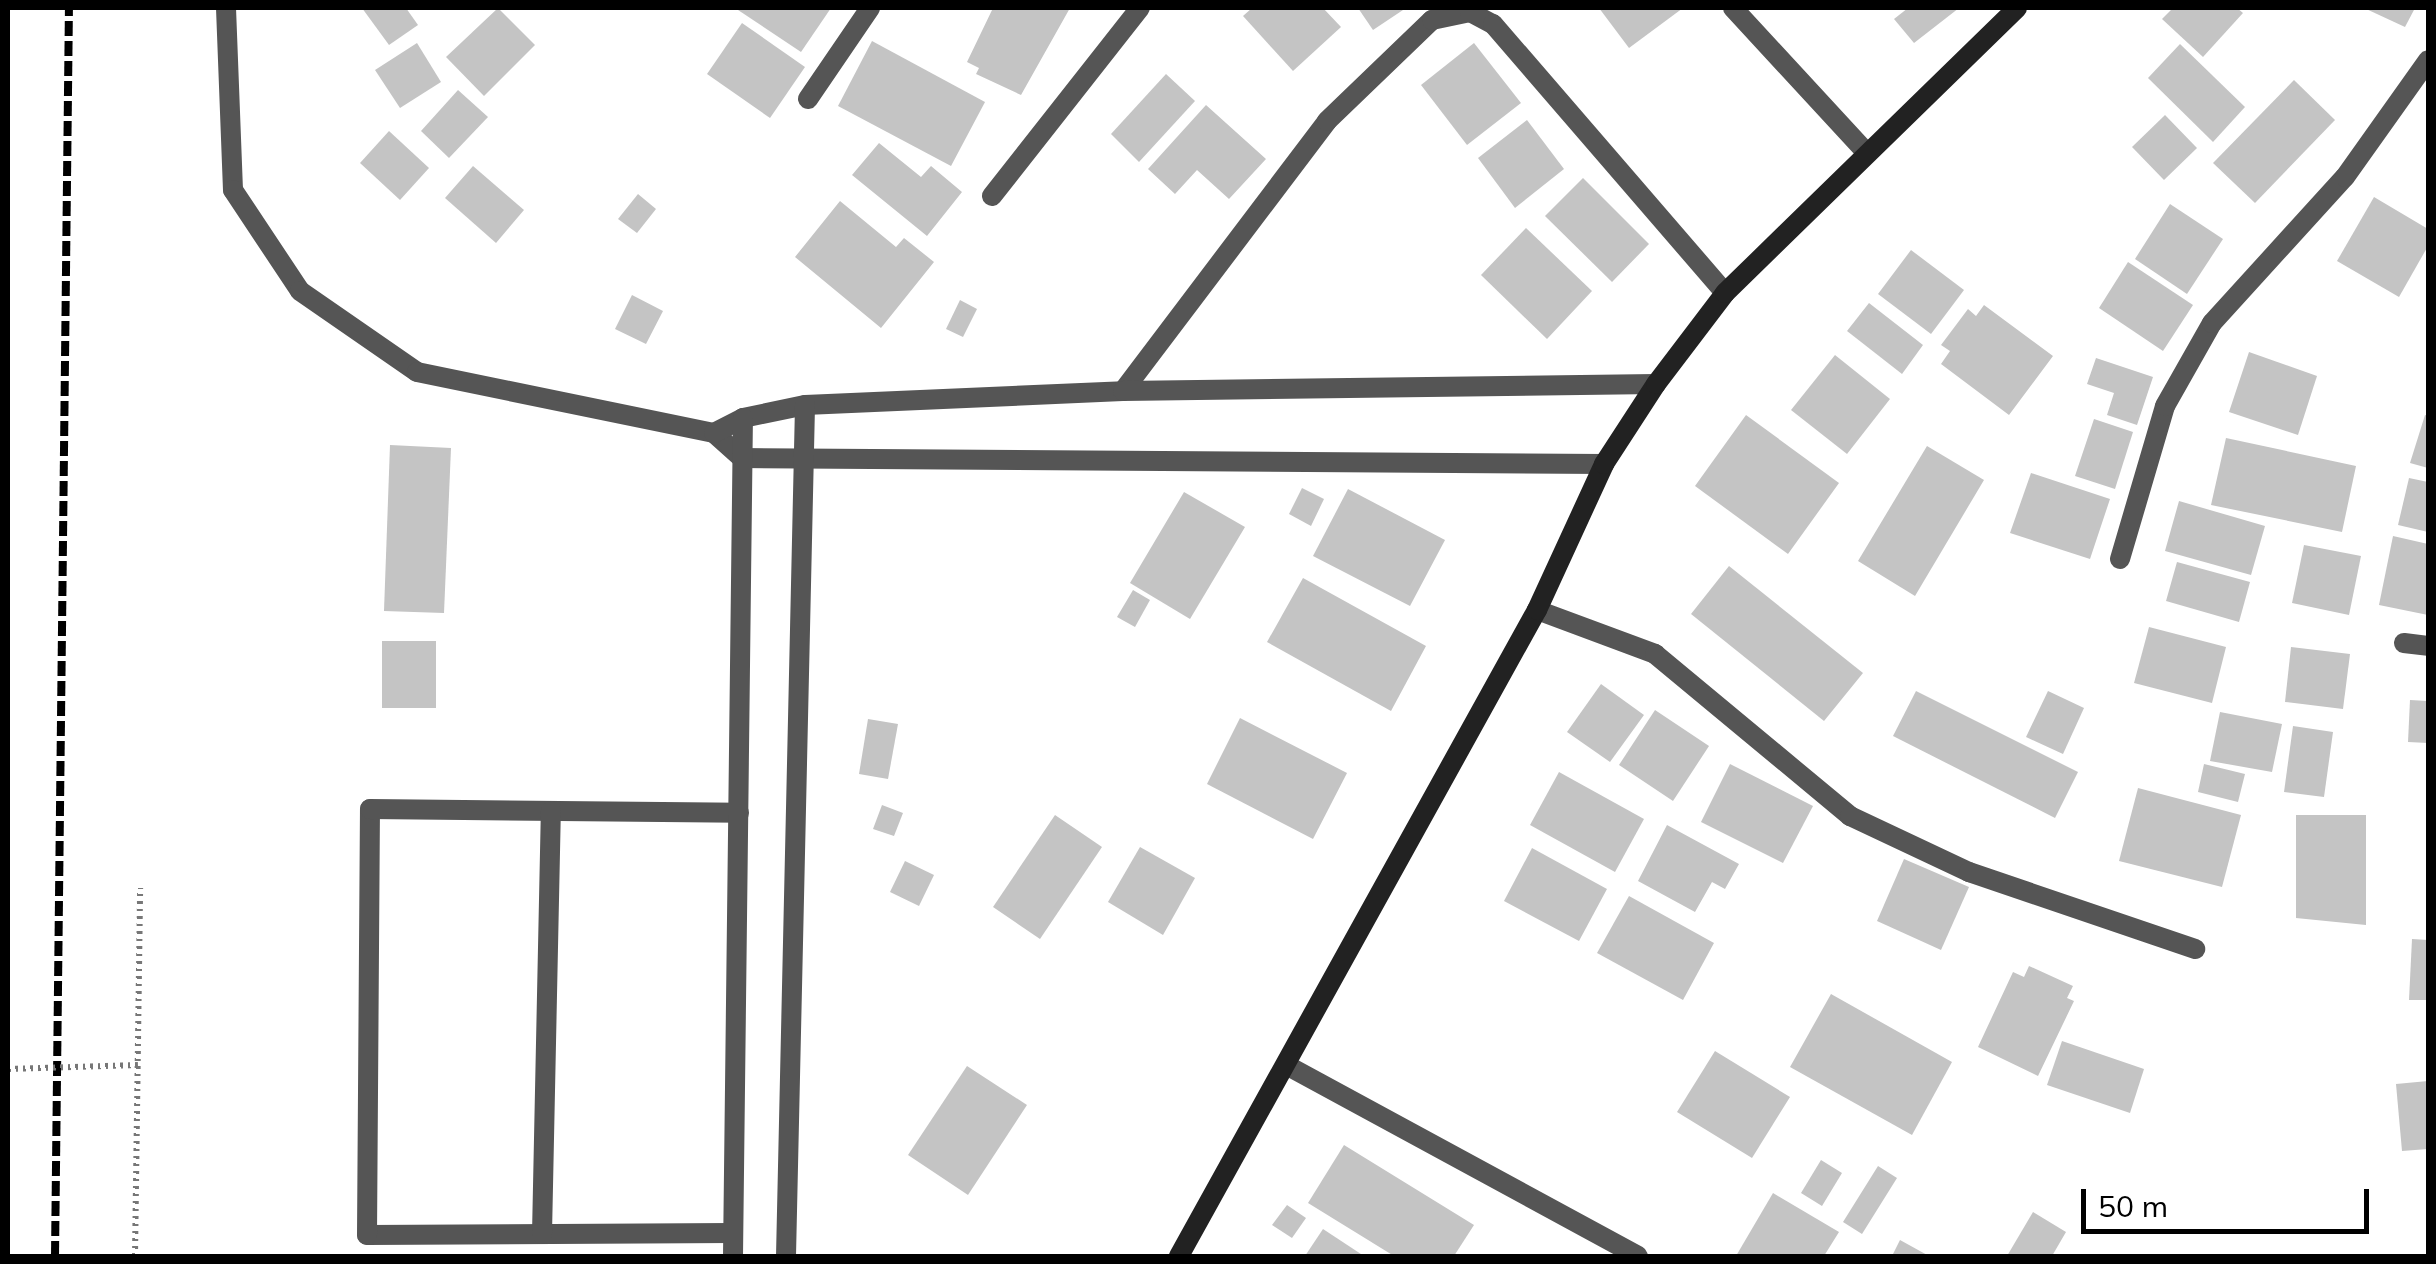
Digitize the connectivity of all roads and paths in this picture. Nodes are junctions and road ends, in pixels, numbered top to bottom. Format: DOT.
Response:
graph roads {
  1 [pos="226,8"];
  2 [pos="870,8"];
  3 [pos="1140,8"];
  4 [pos="1734,8"];
  5 [pos="2017,8"];
  6 [pos="1468,10"];
  7 [pos="2428,60"];
  8 [pos="808,99"];
  9 [pos="1867,153"];
  10 [pos="992,196"];
  11 [pos="1725,294"];
  12 [pos="1656,384"];
  13 [pos="1122,391"];
  14 [pos="805,405"];
  15 [pos="743,418"];
  16 [pos="714,433"];
  17 [pos="742,458"];
  18 [pos="804,459"];
  19 [pos="1604,464"];
  20 [pos="2120,559"];
  21 [pos="1536,610"];
  22 [pos="2404,643"];
  23 [pos="2428,646"];
  24 [pos="551,811"];
  25 [pos="739,813"];
  26 [pos="140,888"];
  27 [pos="2195,950"];
  28 [pos="138,1065"];
  29 [pos="1288,1066"];
  30 [pos="8,1068"];
  31 [pos="733,1233"];
  32 [pos="542,1234"];
  33 [pos="135,1256"];
  34 [pos="732,1256"];
  35 [pos="786,1256"];
  36 [pos="1180,1256"];
  37 [pos="1638,1256"];
  1 -- 16 [label="street"];
  2 -- 8 [label="street"];
  3 -- 10 [label="street"];
  4 -- 9 [label="street"];
  5 -- 9 [label="street"];
  6 -- 11 [label="street"];
  6 -- 13 [label="street"];
  7 -- 20 [label="street"];
  9 -- 11 [label="street"];
  11 -- 12 [label="street"];
  12 -- 13 [label="street"];
  12 -- 19 [label="street"];
  13 -- 14 [label="street"];
  14 -- 15 [label="street"];
  14 -- 18 [label="street"];
  15 -- 16 [label="street"];
  15 -- 17 [label="street"];
  16 -- 17 [label="street"];
  17 -- 18 [label="street"];
  17 -- 25 [label="street"];
  18 -- 19 [label="street"];
  18 -- 35 [label="street"];
  19 -- 21 [label="street"];
  21 -- 27 [label="street"];
  21 -- 29 [label="street"];
  22 -- 23 [label="street"];
  24 -- 25 [label="street"];
  24 -- 32 [label="street"];
  24 -- 32 [label="street"];
  25 -- 31 [label="street"];
  26 -- 28 [label="path"];
  28 -- 30 [label="path, bridge"];
  28 -- 33 [label="path"];
  29 -- 36 [label="street"];
  29 -- 37 [label="street"];
  31 -- 32 [label="street"];
  31 -- 34 [label="street"];
}
